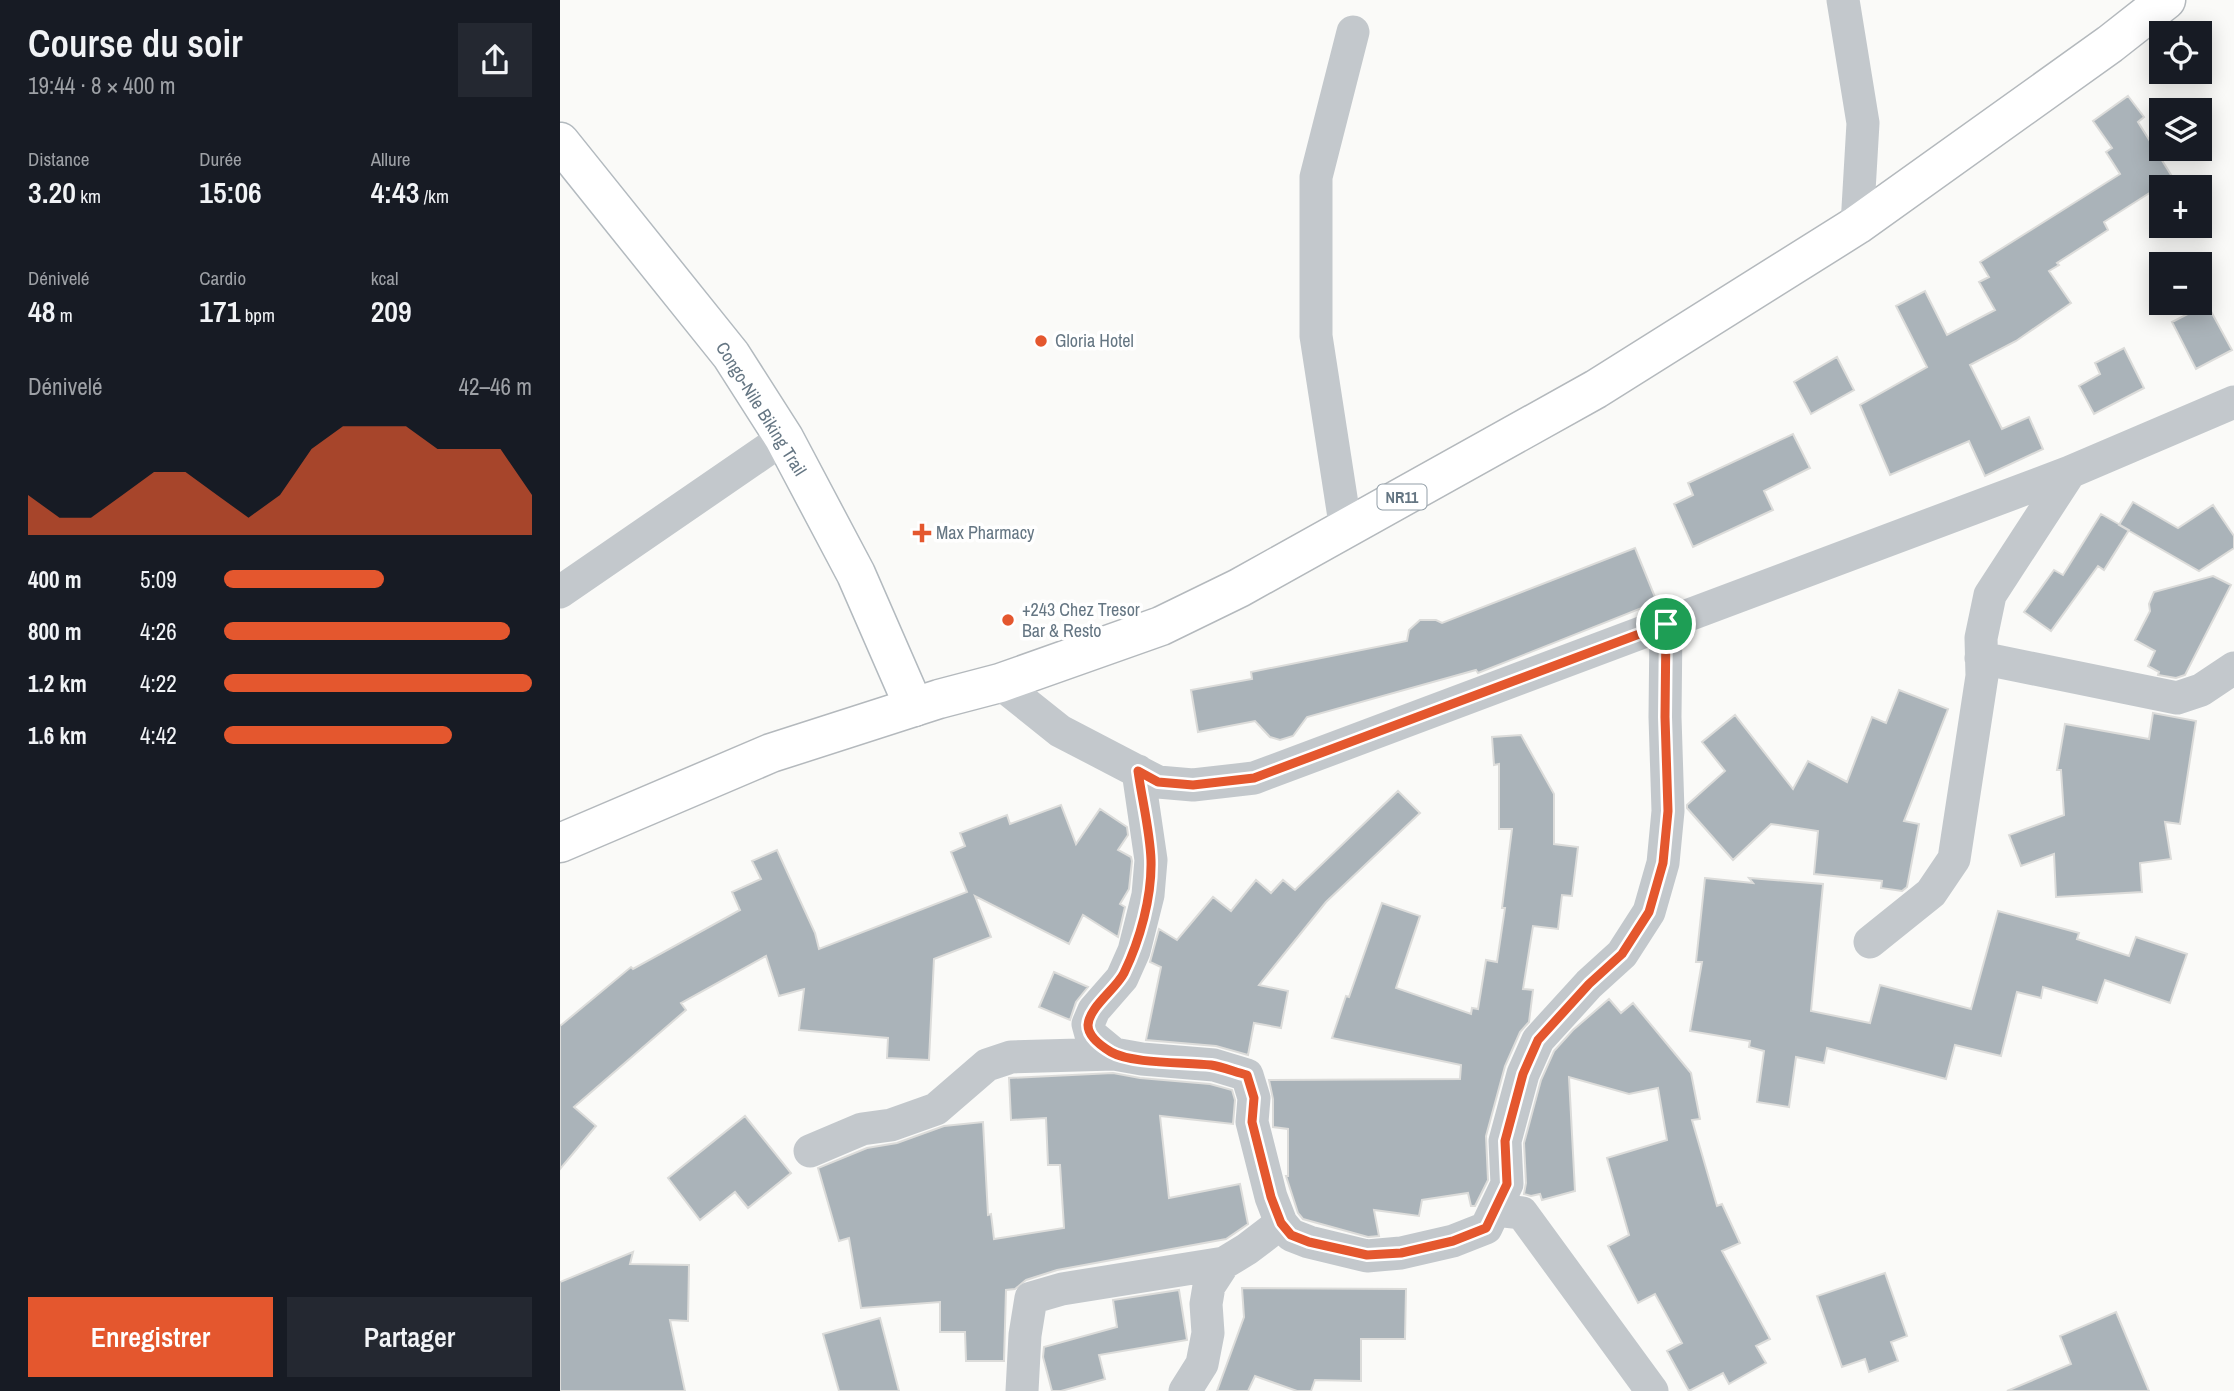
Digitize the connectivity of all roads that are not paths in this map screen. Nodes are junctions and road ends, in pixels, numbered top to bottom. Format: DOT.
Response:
graph roads {
  1 [pos="1843,0"];
  2 [pos="2166,0"];
  3 [pos="1353,32"];
  4 [pos="560,142"];
  5 [pos="1857,225"];
  6 [pos="2234,402"];
  7 [pos="784,438"];
  8 [pos="2070,472"];
  9 [pos="1346,530"];
  10 [pos="560,592"];
  11 [pos="1666,624"];
  12 [pos="1981,658"];
  13 [pos="2234,668"];
  14 [pos="1000,683"];
  15 [pos="915,707"];
  16 [pos="1138,771"];
  17 [pos="560,843"];
  18 [pos="1870,942"];
  19 [pos="1114,1054"];
  20 [pos="810,1151"];
  21 [pos="1496,1210"];
  22 [pos="1281,1223"];
  23 [pos="1224,1263"];
  24 [pos="1022,1391"];
  25 [pos="1185,1391"];
  26 [pos="1652,1391"];
  1 -- 5 [label="street"];
  2 -- 5 [label="main road, NR11"];
  3 -- 9 [label="street"];
  4 -- 7 [label="main road, Congo-Nile Biking Trail"];
  5 -- 9 [label="main road, NR11"];
  6 -- 8 [label="street"];
  7 -- 10 [label="street"];
  7 -- 15 [label="main road, Congo-Nile Biking Trail"];
  8 -- 11 [label="street"];
  8 -- 12 [label="street"];
  9 -- 14 [label="main road, NR11"];
  11 -- 16 [label="street"];
  11 -- 21 [label="street"];
  12 -- 13 [label="street"];
  12 -- 18 [label="street"];
  14 -- 15 [label="main road, NR11"];
  14 -- 16 [label="street"];
  15 -- 17 [label="main road, NR11"];
  16 -- 19 [label="street"];
  19 -- 20 [label="street"];
  19 -- 22 [label="street"];
  21 -- 22 [label="street"];
  21 -- 26 [label="street"];
  22 -- 23 [label="street"];
  23 -- 24 [label="street"];
  23 -- 25 [label="street"];
}
